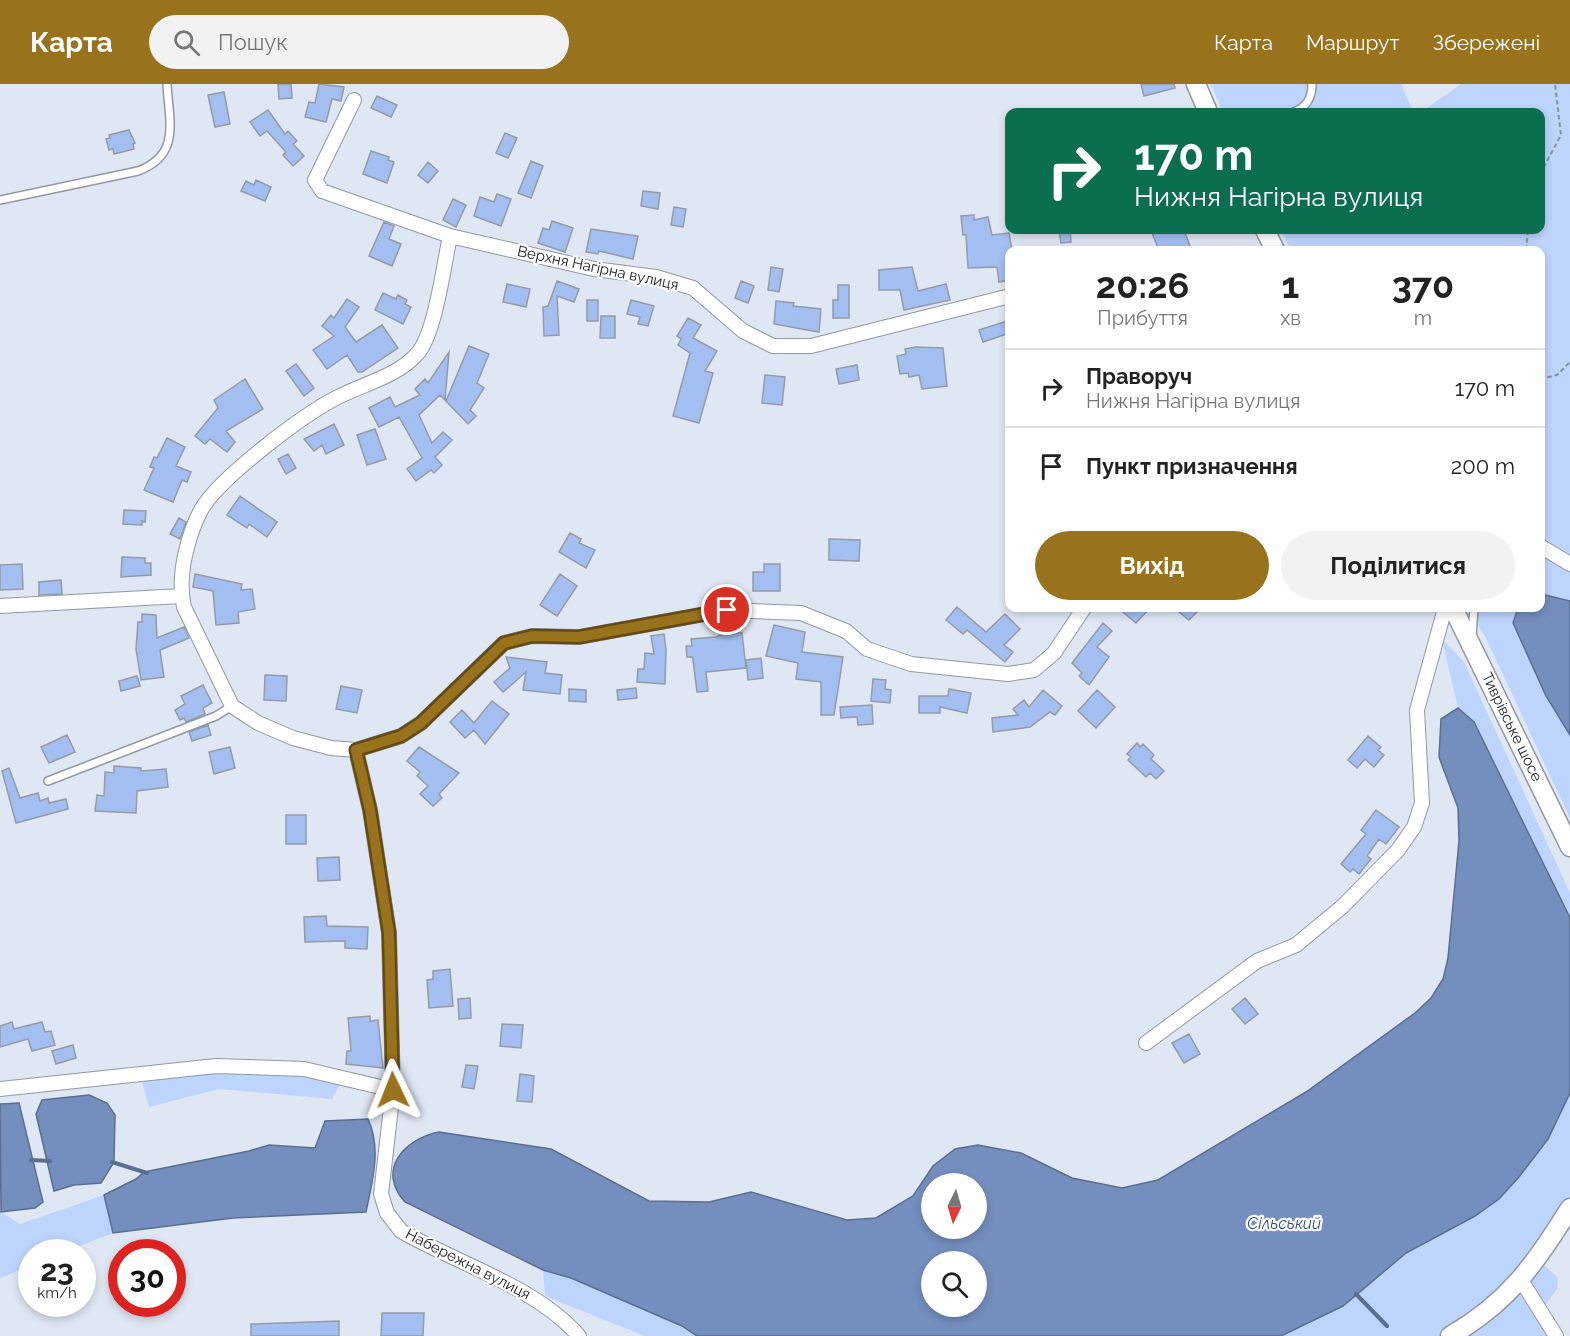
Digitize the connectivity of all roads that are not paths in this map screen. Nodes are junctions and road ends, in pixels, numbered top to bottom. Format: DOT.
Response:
graph roads {
  1 [pos="167,84"];
  2 [pos="1196,84"];
  3 [pos="1312,84"];
  4 [pos="354,100"];
  5 [pos="1206,108"];
  6 [pos="1300,108"];
  7 [pos="0,200"];
  8 [pos="450,236"];
  9 [pos="1005,297"];
  10 [pos="1545,549"];
  11 [pos="1570,564"];
  12 [pos="181,596"];
  13 [pos="0,606"];
  14 [pos="1081,612"];
  15 [pos="1444,612"];
  16 [pos="1455,612"];
  17 [pos="1474,612"];
  18 [pos="1472,645"];
  19 [pos="232,706"];
  20 [pos="356,750"];
  21 [pos="48,781"];
  22 [pos="1570,847"];
  23 [pos="1146,1043"];
  24 [pos="0,1089"];
  25 [pos="393,1090"];
  26 [pos="1570,1208"];
  27 [pos="1521,1280"];
  28 [pos="579,1336"];
  29 [pos="1450,1336"];
  30 [pos="1556,1336"];
  1 -- 7 [label="lane"];
  2 -- 5 [label="main road"];
  3 -- 6 [label="lane"];
  4 -- 8 [label="street, Верхня Нагірна вулиця"];
  8 -- 9 [label="street, Верхня Нагірна вулиця"];
  8 -- 12 [label="street"];
  10 -- 11 [label="street"];
  12 -- 13 [label="street"];
  12 -- 19 [label="street"];
  14 -- 20 [label="street"];
  15 -- 23 [label="street"];
  16 -- 18 [label="main road, Тиврівське шосе"];
  17 -- 18 [label="lane"];
  18 -- 22 [label="main road, Тиврівське шосе"];
  19 -- 20 [label="street"];
  19 -- 21 [label="lane"];
  20 -- 25 [label="street, Набережна вулиця"];
  24 -- 25 [label="street"];
  25 -- 28 [label="street, Набережна вулиця"];
  26 -- 27 [label="main road"];
  27 -- 29 [label="main road"];
  27 -- 30 [label="street"];
}
